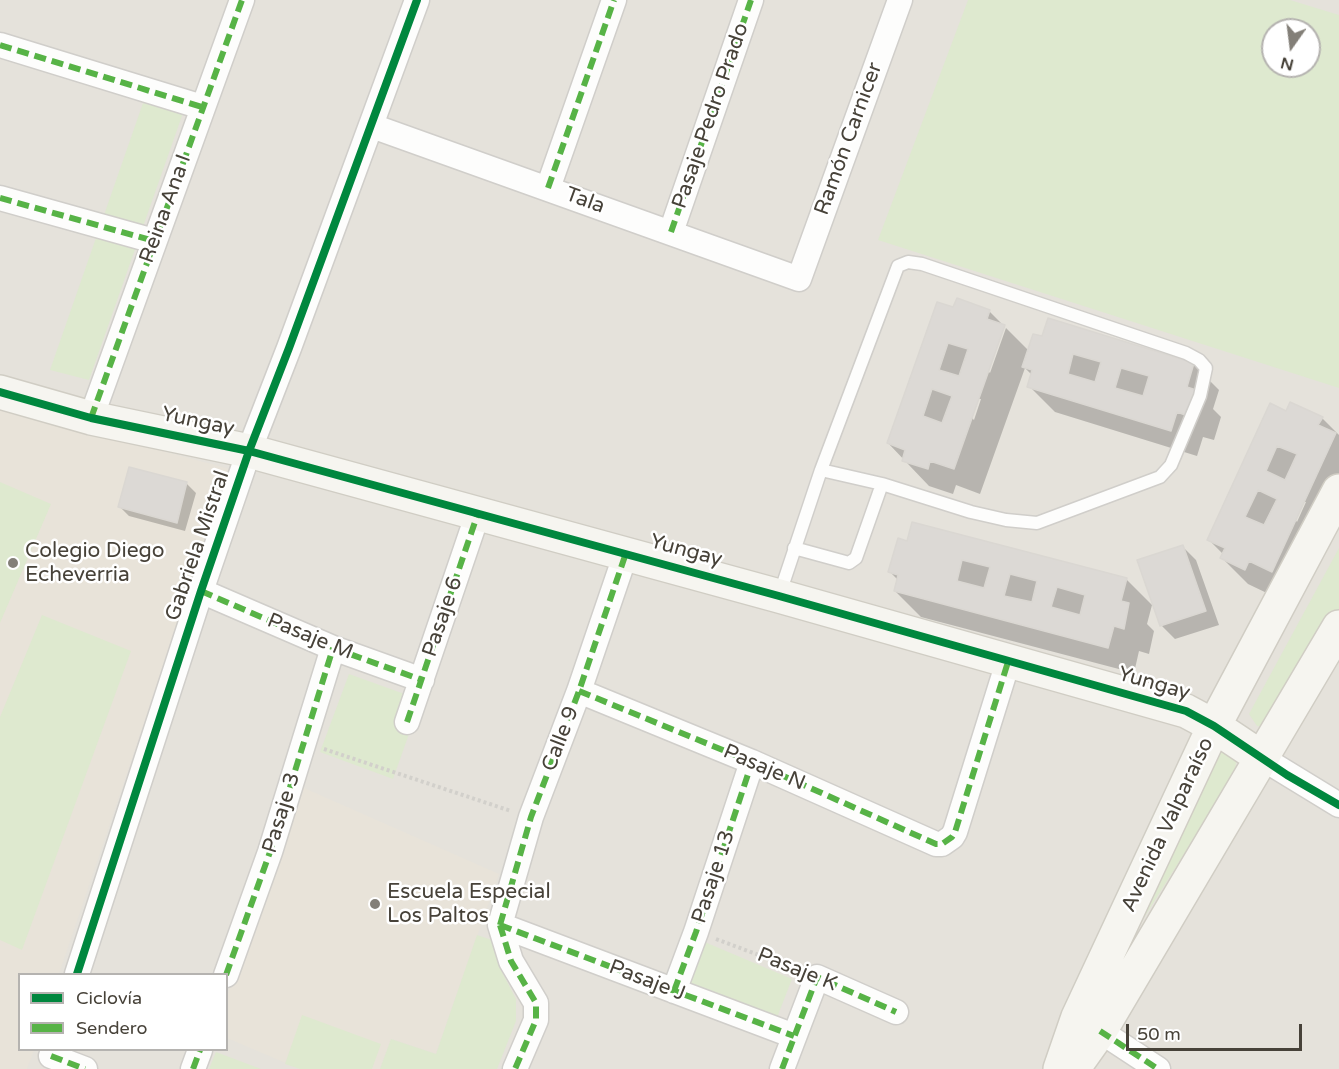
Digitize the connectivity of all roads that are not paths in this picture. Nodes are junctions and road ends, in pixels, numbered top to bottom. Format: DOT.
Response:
graph roads {
  1 [pos="242,0"];
  2 [pos="417,0"];
  3 [pos="614,0"];
  4 [pos="752,0"];
  5 [pos="900,0"];
  6 [pos="0,45"];
  7 [pos="202,107"];
  8 [pos="372,126"];
  9 [pos="548,188"];
  10 [pos="0,198"];
  11 [pos="671,232"];
  12 [pos="154,241"];
  13 [pos="799,279"];
  14 [pos="0,392"];
  15 [pos="91,418"];
  16 [pos="249,451"];
  17 [pos="821,470"];
  18 [pos="882,484"];
  19 [pos="1339,491"];
  20 [pos="478,513"];
  21 [pos="794,548"];
  22 [pos="626,553"];
  23 [pos="201,591"];
  24 [pos="779,596"];
  25 [pos="1339,627"];
  26 [pos="333,648"];
  27 [pos="1008,662"];
  28 [pos="422,680"];
  29 [pos="579,691"];
  30 [pos="407,722"];
  31 [pos="1214,726"];
  32 [pos="1262,758"];
  33 [pos="752,762"];
  34 [pos="1339,805"];
  35 [pos="500,925"];
  36 [pos="78,973"];
  37 [pos="227,973"];
  38 [pos="674,992"];
  39 [pos="896,1012"];
  40 [pos="1100,1031"];
  41 [pos="794,1036"];
  42 [pos="200,1051"];
  43 [pos="50,1058"];
  44 [pos="85,1069"];
  45 [pos="193,1069"];
  46 [pos="515,1069"];
  47 [pos="782,1069"];
  48 [pos="1060,1069"];
  49 [pos="1072,1069"];
  50 [pos="1158,1069"];
  1 -- 7 [label="street, Reina Ana I"];
  2 -- 8 [label="street, Gabriela Mistral"];
  3 -- 9 [label="street"];
  4 -- 11 [label="street, Pasaje Pedro Prado"];
  5 -- 13 [label="street, Ramón Carnicer"];
  6 -- 7 [label="street"];
  7 -- 12 [label="street, Reina Ana I"];
  8 -- 9 [label="street, Tala"];
  8 -- 16 [label="street, Gabriela Mistral"];
  9 -- 11 [label="street, Tala"];
  10 -- 12 [label="street"];
  11 -- 13 [label="street, Tala"];
  12 -- 15 [label="street, Reina Ana I"];
  14 -- 15 [label="street, Yungay"];
  15 -- 16 [label="street, Yungay"];
  16 -- 20 [label="street, Yungay"];
  16 -- 23 [label="street, Gabriela Mistral"];
  17 -- 18 [label="lane"];
  17 -- 18 [label="lane"];
  17 -- 21 [label="lane"];
  18 -- 21 [label="lane"];
  19 -- 31 [label="street, Avenida Valparaíso"];
  20 -- 22 [label="street, Yungay"];
  20 -- 28 [label="street, Pasaje 6"];
  21 -- 24 [label="lane"];
  22 -- 24 [label="street, Yungay"];
  22 -- 29 [label="street, Calle 9"];
  23 -- 26 [label="street, Pasaje M"];
  23 -- 36 [label="street, Gabriela Mistral"];
  24 -- 27 [label="street, Yungay"];
  25 -- 32 [label="street, Avenida Valparaíso"];
  26 -- 28 [label="street, Pasaje M"];
  26 -- 37 [label="street, Pasaje 3"];
  27 -- 31 [label="street, Yungay"];
  27 -- 33 [label="street, Pasaje N"];
  28 -- 30 [label="street, Pasaje 6"];
  29 -- 33 [label="street, Pasaje N"];
  29 -- 35 [label="street, Calle 9"];
  31 -- 32 [label="street, Yungay"];
  31 -- 48 [label="street, Avenida Valparaíso"];
  32 -- 34 [label="street, Yungay"];
  32 -- 40 [label="street, Avenida Valparaíso"];
  33 -- 38 [label="street, Pasaje 13"];
  35 -- 38 [label="street, Pasaje J"];
  35 -- 46 [label="street"];
  38 -- 41 [label="street, Pasaje J"];
  39 -- 41 [label="street, Pasaje K"];
  40 -- 49 [label="street, Avenida Valparaíso"];
  40 -- 50 [label="street"];
  41 -- 47 [label="street"];
  42 -- 45 [label="street"];
  43 -- 44 [label="street"];
}
